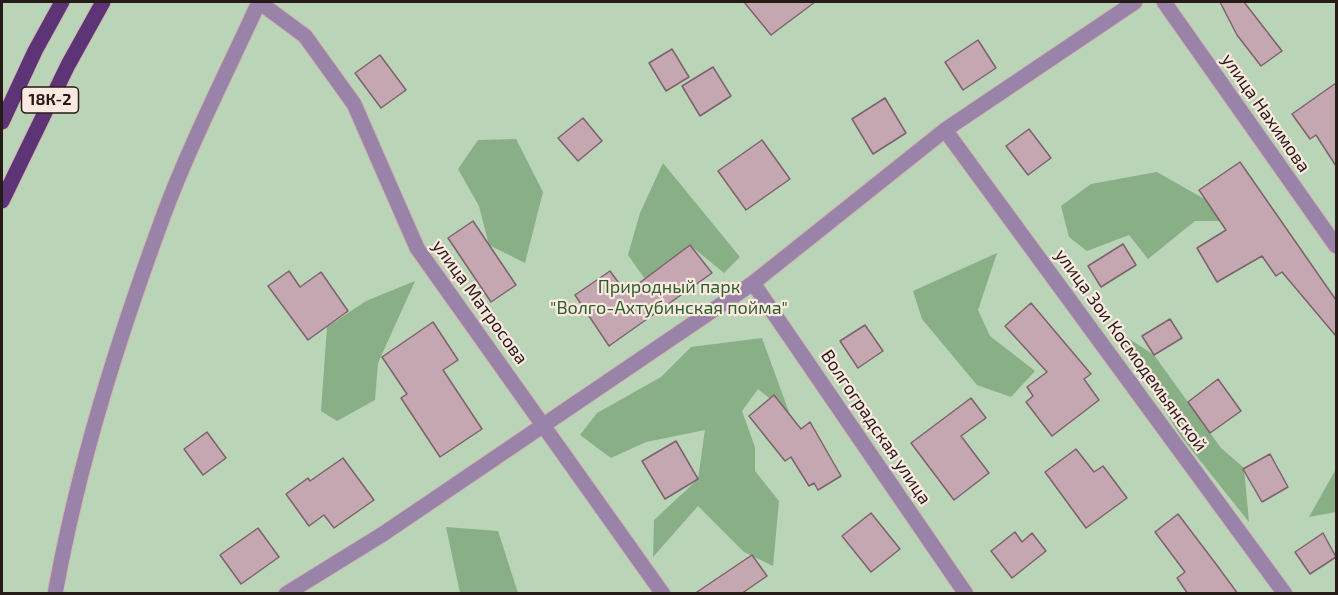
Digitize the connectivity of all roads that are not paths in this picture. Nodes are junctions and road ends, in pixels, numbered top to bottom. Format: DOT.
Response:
graph roads {
  1 [pos="62,2"];
  2 [pos="103,2"];
  3 [pos="259,2"];
  4 [pos="1135,2"];
  5 [pos="1164,2"];
  6 [pos="2,122"];
  7 [pos="945,130"];
  8 [pos="2,201"];
  9 [pos="1336,246"];
  10 [pos="753,283"];
  11 [pos="545,425"];
  12 [pos="55,594"];
  13 [pos="286,594"];
  14 [pos="663,594"];
  15 [pos="966,594"];
  16 [pos="1285,594"];
  1 -- 6 [label="main road, 18К-2"];
  2 -- 8 [label="main road, 18К-2"];
  3 -- 11 [label="street, улица Матросова"];
  3 -- 12 [label="street"];
  4 -- 7 [label="street"];
  5 -- 9 [label="street, улица Нахимова"];
  7 -- 10 [label="street"];
  7 -- 16 [label="street, улица Зои Космодемьянской"];
  10 -- 11 [label="street"];
  10 -- 15 [label="street, Волгоградская улица"];
  11 -- 13 [label="street"];
  11 -- 14 [label="street, улица Матросова"];
}
